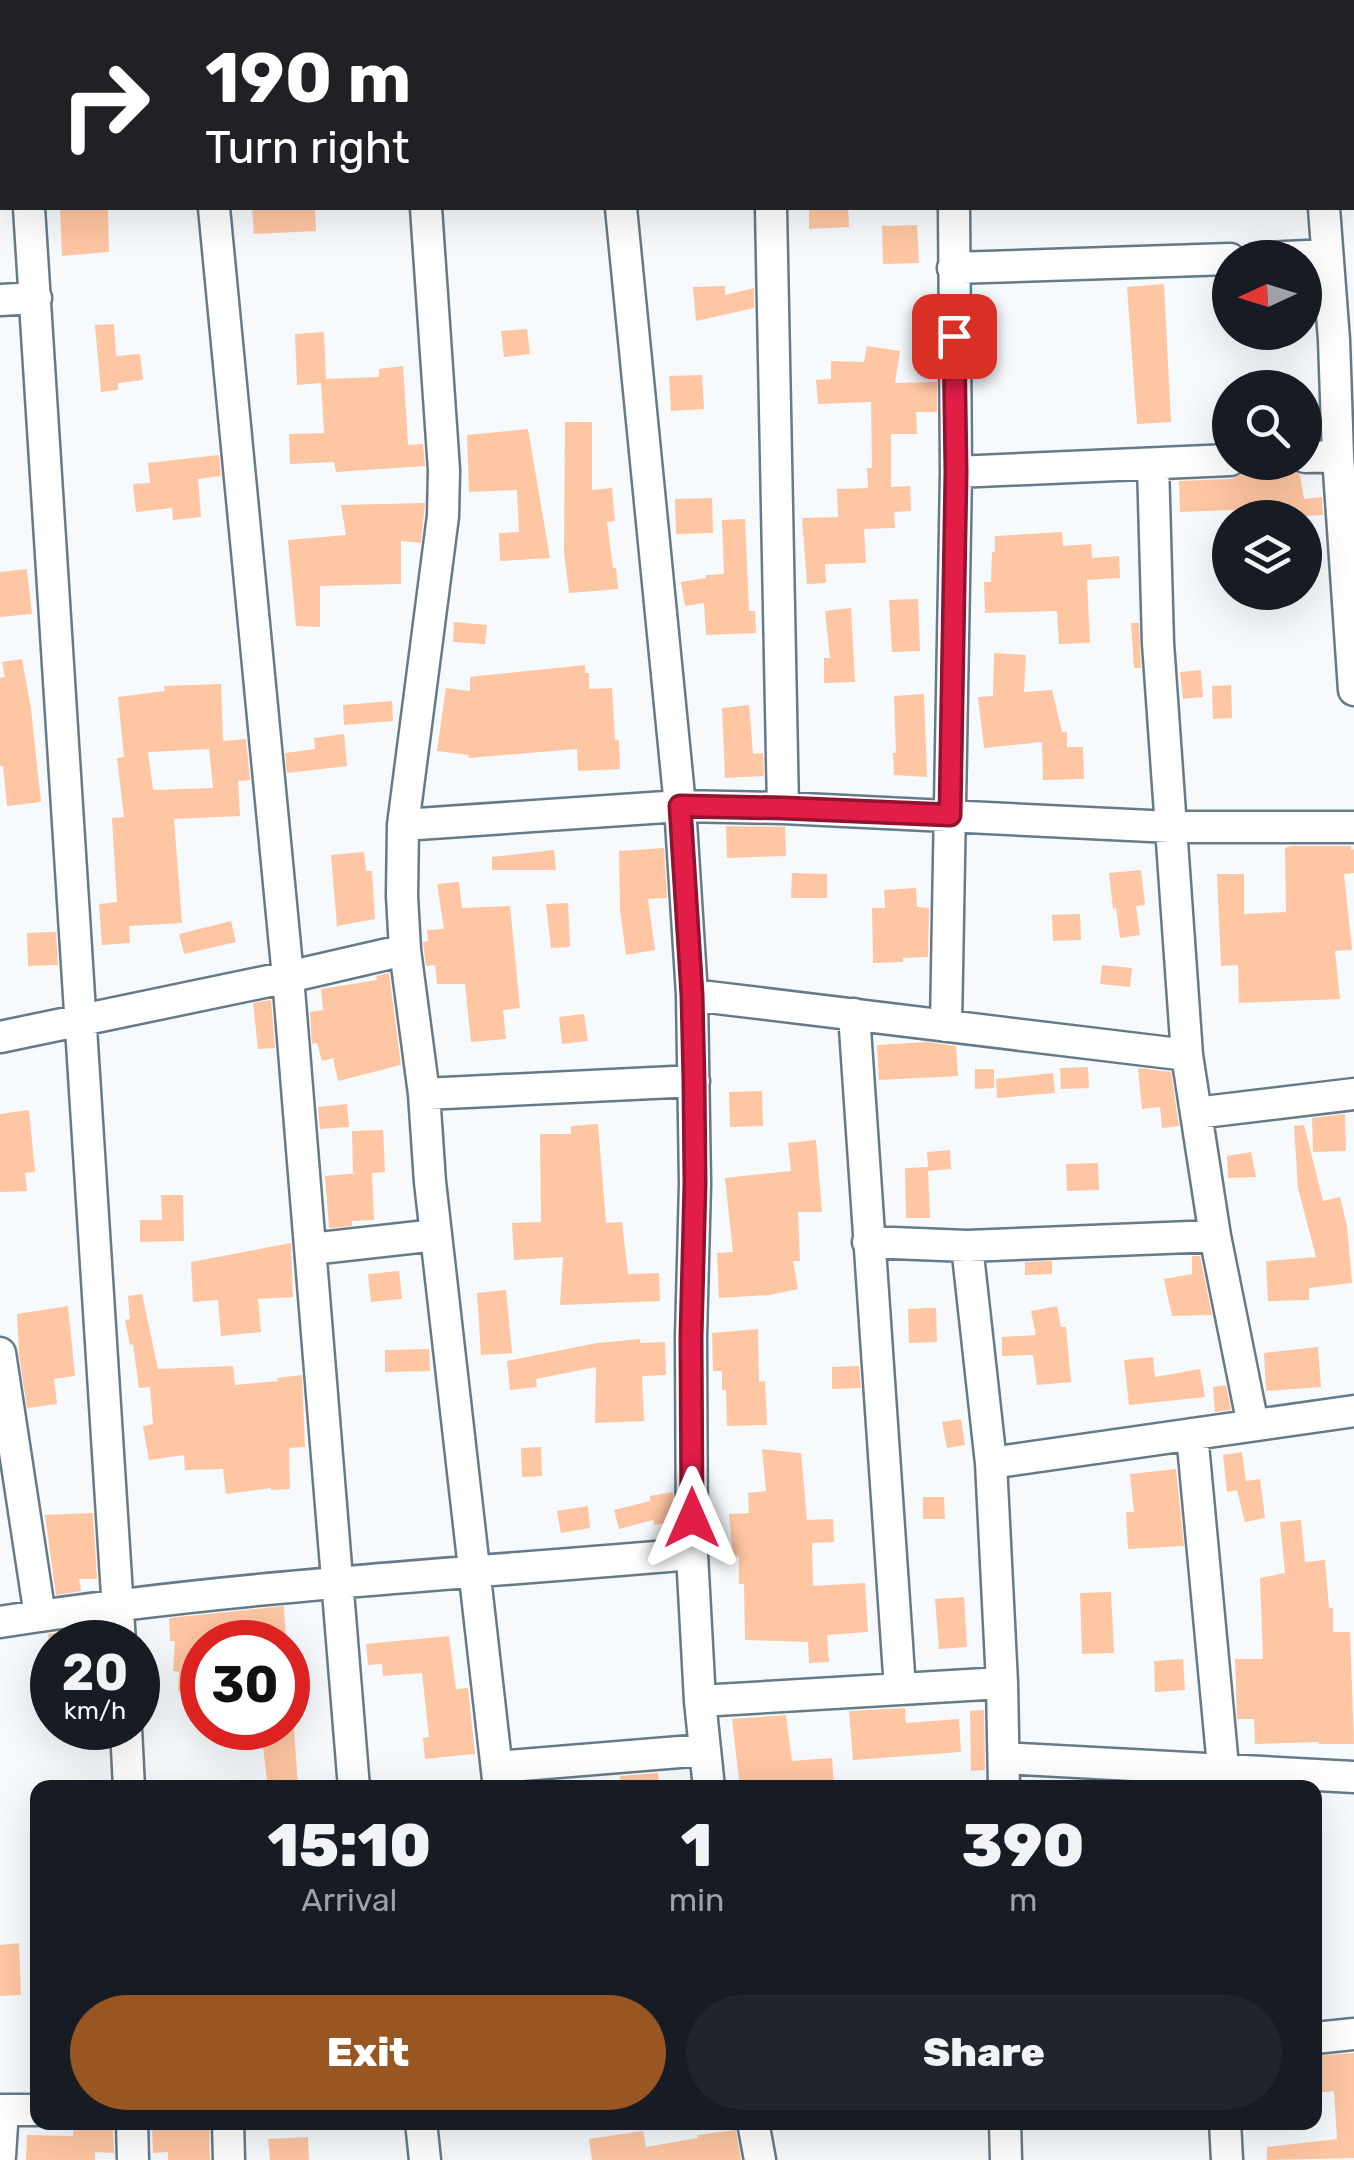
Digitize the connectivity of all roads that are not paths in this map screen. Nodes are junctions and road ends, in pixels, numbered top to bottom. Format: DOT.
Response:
graph roads {
  1 [pos="29,210"];
  2 [pos="214,210"];
  3 [pos="426,210"];
  4 [pos="621,210"];
  5 [pos="771,210"];
  6 [pos="954,210"];
  7 [pos="1324,210"];
  8 [pos="1322,256"];
  9 [pos="1327,256"];
  10 [pos="1212,259"];
  11 [pos="954,268"];
  12 [pos="36,298"];
  13 [pos="0,300"];
  14 [pos="1344,339"];
  15 [pos="1322,456"];
  16 [pos="1338,456"];
  17 [pos="1212,461"];
  18 [pos="1153,464"];
  19 [pos="956,472"];
  20 [pos="1354,690"];
  21 [pos="680,806"];
  22 [pos="783,808"];
  23 [pos="950,815"];
  24 [pos="403,825"];
  25 [pos="1170,827"];
  26 [pos="1354,827"];
  27 [pos="405,950"];
  28 [pos="288,977"];
  29 [pos="692,995"];
  30 [pos="854,1014"];
  31 [pos="80,1020"];
  32 [pos="946,1026"];
  33 [pos="0,1038"];
  34 [pos="1186,1055"];
  35 [pos="694,1081"];
  36 [pos="424,1094"];
  37 [pos="1354,1094"];
  38 [pos="1196,1113"];
  39 [pos="436,1235"];
  40 [pos="1215,1236"];
  41 [pos="868,1242"];
  42 [pos="967,1246"];
  43 [pos="310,1248"];
  44 [pos="0,1354"];
  45 [pos="1354,1411"];
  46 [pos="1253,1425"];
  47 [pos="1192,1434"];
  48 [pos="991,1463"];
  49 [pos="692,1554"];
  50 [pos="476,1572"];
  51 [pos="338,1583"];
  52 [pos="118,1604"];
  53 [pos="40,1616"];
  54 [pos="119,1620"];
  55 [pos="0,1622"];
  56 [pos="1002,1682"];
  57 [pos="900,1689"];
  58 [pos="700,1701"];
  59 [pos="127,1750"];
  60 [pos="704,1750"];
  61 [pos="1004,1773"];
  62 [pos="1354,1776"];
  63 [pos="498,1777"];
  64 [pos="1225,1779"];
  65 [pos="129,1780"];
  66 [pos="353,1780"];
  67 [pos="708,1780"];
  68 [pos="1354,2034"];
  69 [pos="1322,2037"];
  70 [pos="2,2110"];
  71 [pos="30,2110"];
  72 [pos="132,2130"];
  73 [pos="228,2130"];
  74 [pos="422,2130"];
  75 [pos="754,2130"];
  76 [pos="1006,2130"];
  77 [pos="1225,2130"];
  78 [pos="0,2156"];
  79 [pos="133,2160"];
  80 [pos="229,2160"];
  81 [pos="425,2160"];
  82 [pos="760,2160"];
  83 [pos="1006,2160"];
  84 [pos="1227,2160"];
  1 -- 12 [label="street"];
  2 -- 28 [label="street"];
  3 -- 24 [label="street"];
  4 -- 21 [label="street"];
  5 -- 22 [label="street"];
  6 -- 11 [label="street"];
  7 -- 9 [label="street"];
  8 -- 9 [label="street"];
  9 -- 14 [label="street"];
  10 -- 11 [label="street"];
  11 -- 19 [label="street"];
  12 -- 13 [label="street"];
  12 -- 31 [label="street"];
  14 -- 16 [label="street"];
  15 -- 16 [label="street"];
  16 -- 20 [label="street"];
  17 -- 18 [label="street"];
  18 -- 19 [label="street"];
  18 -- 25 [label="street"];
  19 -- 23 [label="street"];
  21 -- 22 [label="street"];
  21 -- 24 [label="street"];
  21 -- 29 [label="street"];
  22 -- 23 [label="street"];
  23 -- 25 [label="street"];
  23 -- 32 [label="street"];
  24 -- 27 [label="street"];
  25 -- 26 [label="street"];
  25 -- 34 [label="street"];
  27 -- 28 [label="street"];
  27 -- 36 [label="street"];
  28 -- 31 [label="street"];
  28 -- 43 [label="street"];
  29 -- 30 [label="street"];
  29 -- 35 [label="street"];
  30 -- 32 [label="street"];
  30 -- 41 [label="street"];
  31 -- 33 [label="street"];
  31 -- 52 [label="street"];
  32 -- 34 [label="street"];
  34 -- 38 [label="street"];
  35 -- 36 [label="street"];
  35 -- 49 [label="street"];
  36 -- 39 [label="street"];
  37 -- 38 [label="street"];
  38 -- 40 [label="street"];
  39 -- 43 [label="street"];
  39 -- 50 [label="street"];
  40 -- 42 [label="street"];
  40 -- 46 [label="street"];
  41 -- 42 [label="street"];
  41 -- 57 [label="street"];
  42 -- 48 [label="street"];
  43 -- 51 [label="street"];
  44 -- 53 [label="street"];
  45 -- 46 [label="street"];
  46 -- 47 [label="street"];
  47 -- 48 [label="street"];
  47 -- 64 [label="street"];
  48 -- 56 [label="street"];
  49 -- 50 [label="street"];
  49 -- 58 [label="street"];
  50 -- 51 [label="street"];
  50 -- 63 [label="street"];
  51 -- 52 [label="street"];
  51 -- 66 [label="street"];
  52 -- 53 [label="street"];
  52 -- 54 [label="street"];
  53 -- 55 [label="street"];
  56 -- 57 [label="street"];
  56 -- 61 [label="street"];
  57 -- 58 [label="street"];
  58 -- 60 [label="street"];
  59 -- 65 [label="street"];
  60 -- 63 [label="street"];
  60 -- 67 [label="street"];
  61 -- 64 [label="street"];
  62 -- 64 [label="street"];
  68 -- 69 [label="street"];
  70 -- 71 [label="street"];
  70 -- 78 [label="street"];
  72 -- 79 [label="street"];
  73 -- 80 [label="street"];
  74 -- 81 [label="street"];
  75 -- 82 [label="street"];
  76 -- 83 [label="street"];
  77 -- 84 [label="street"];
}
